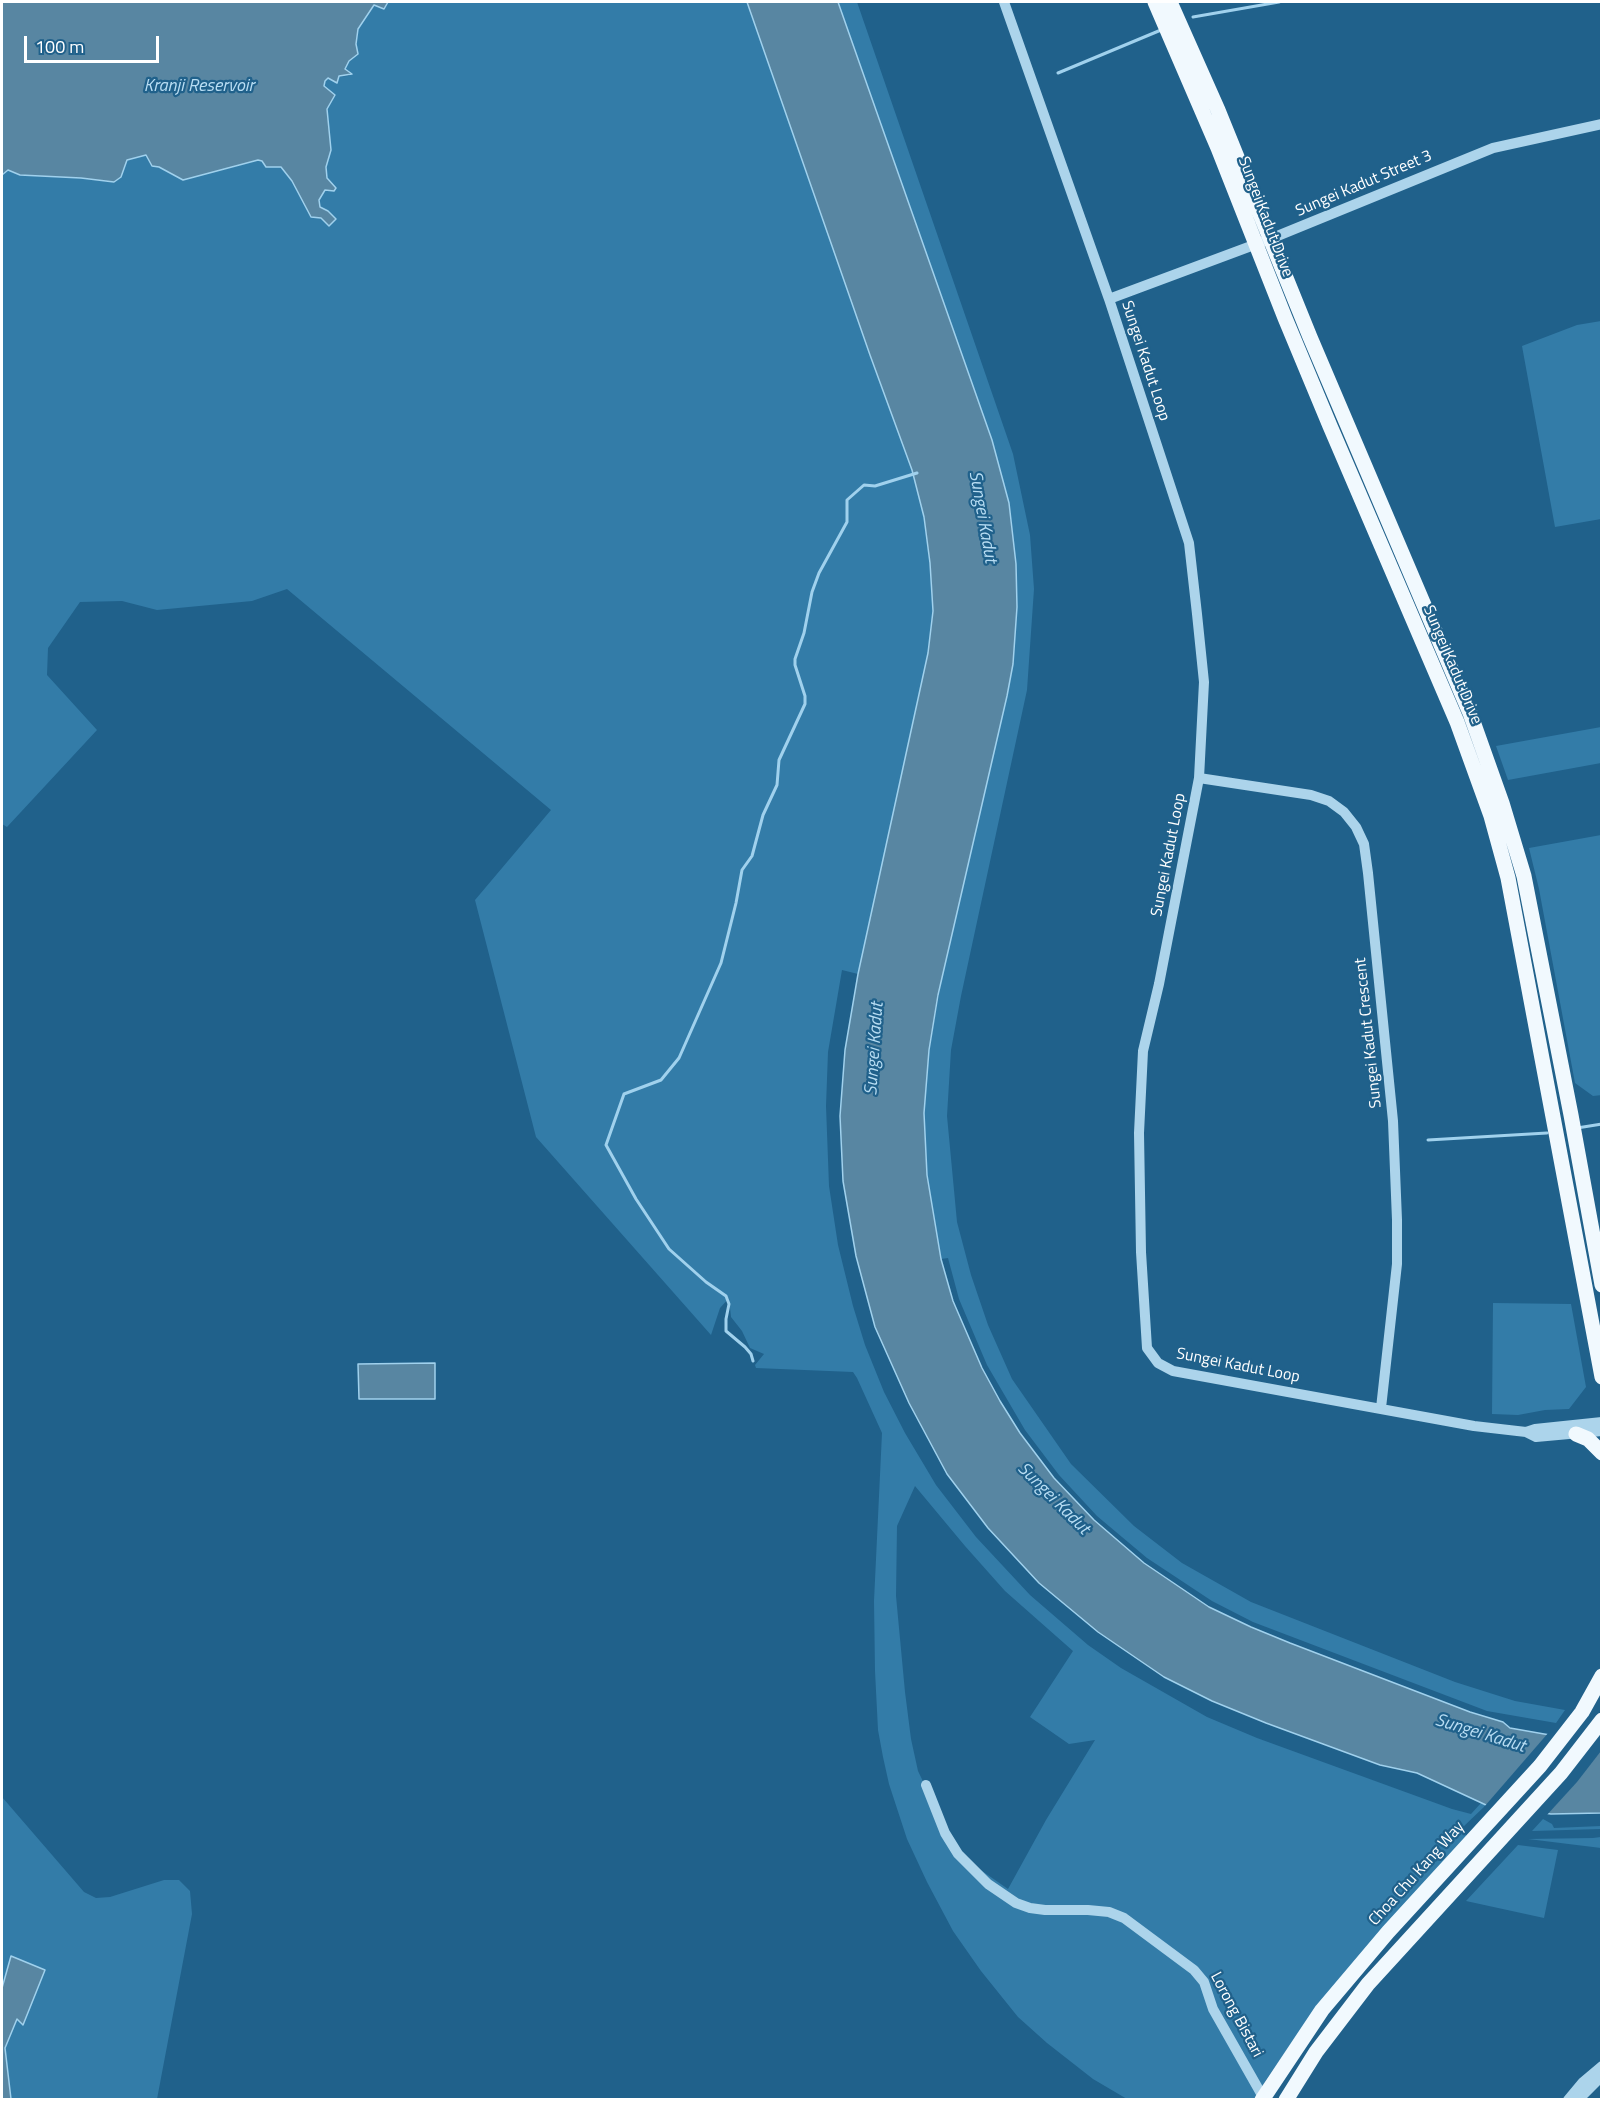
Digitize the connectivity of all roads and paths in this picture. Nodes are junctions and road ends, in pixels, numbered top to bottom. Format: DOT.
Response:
graph roads {
  1 [pos="1004,2"];
  2 [pos="1155,2"];
  3 [pos="1170,2"];
  4 [pos="1602,124"];
  5 [pos="1263,242"];
  6 [pos="1109,299"];
  7 [pos="1199,778"];
  8 [pos="1602,1285"];
  9 [pos="1596,1316"];
  10 [pos="1602,1377"];
  11 [pos="1381,1408"];
  12 [pos="1602,1422"];
  13 [pos="1602,1431"];
  14 [pos="1526,1432"];
  15 [pos="1576,1434"];
  16 [pos="1602,1453"];
  17 [pos="1602,1676"];
  18 [pos="1600,1723"];
  19 [pos="926,1785"];
  20 [pos="1422,1923"];
  21 [pos="1388,1932"];
  22 [pos="1602,2066"];
  23 [pos="1602,2076"];
  24 [pos="1263,2098"];
  25 [pos="1286,2100"];
  26 [pos="1568,2100"];
  27 [pos="1578,2100"];
  1 -- 6 [label="street, Sungei Kadut Loop"];
  2 -- 5 [label="main road, Sungei Kadut Drive"];
  3 -- 5 [label="main road, Sungei Kadut Drive"];
  4 -- 5 [label="street, Sungei Kadut Street 3"];
  5 -- 6 [label="street, Sungei Kadut Street 3"];
  5 -- 8 [label="main road, Sungei Kadut Drive"];
  5 -- 9 [label="main road, Sungei Kadut Drive"];
  6 -- 7 [label="street, Sungei Kadut Loop"];
  7 -- 11 [label="street, Sungei Kadut Crescent"];
  7 -- 11 [label="street, Sungei Kadut Loop"];
  9 -- 10 [label="main road, Sungei Kadut Drive"];
  11 -- 14 [label="street, Sungei Kadut Loop"];
  12 -- 14 [label="street, Sungei Kadut Loop"];
  13 -- 15 [label="street, Sungei Kadut Loop"];
  14 -- 15 [label="street, Sungei Kadut Loop"];
  15 -- 16 [label="main road"];
  17 -- 21 [label="main road, Choa Chu Kang Way"];
  18 -- 20 [label="main road"];
  19 -- 24 [label="street, Lorong Bistari"];
  20 -- 21 [label="main road"];
  20 -- 25 [label="main road"];
  21 -- 24 [label="main road, Choa Chu Kang Way"];
  22 -- 26 [label="street"];
  23 -- 27 [label="street"];
}
